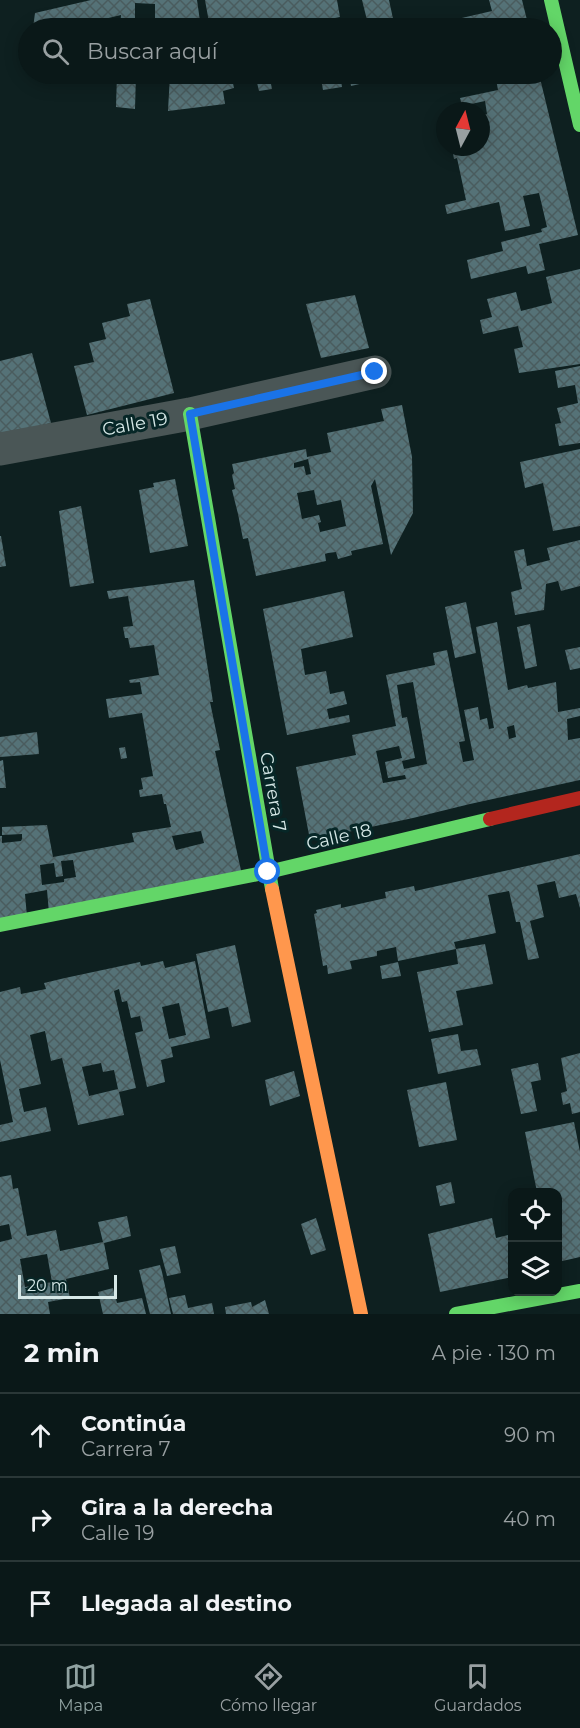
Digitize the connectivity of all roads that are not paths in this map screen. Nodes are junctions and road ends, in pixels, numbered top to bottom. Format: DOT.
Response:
graph roads {
  1 [pos="551,0"];
  2 [pos="555,18"];
  3 [pos="562,47"];
  4 [pos="580,125"];
  5 [pos="375,372"];
  6 [pos="190,414"];
  7 [pos="0,449"];
  8 [pos="580,798"];
  9 [pos="268,872"];
  10 [pos="0,925"];
  11 [pos="580,1291"];
  12 [pos="361,1314"];
  13 [pos="456,1314"];
  1 -- 2 [label="street"];
  3 -- 4 [label="street"];
  5 -- 6 [label="street, Calle 19"];
  6 -- 7 [label="street, Calle 19"];
  6 -- 9 [label="street, Carrera 7"];
  8 -- 9 [label="street, Calle 18"];
  9 -- 10 [label="street, Calle 18"];
  9 -- 12 [label="street, Carrera 7"];
  11 -- 13 [label="street"];
}
